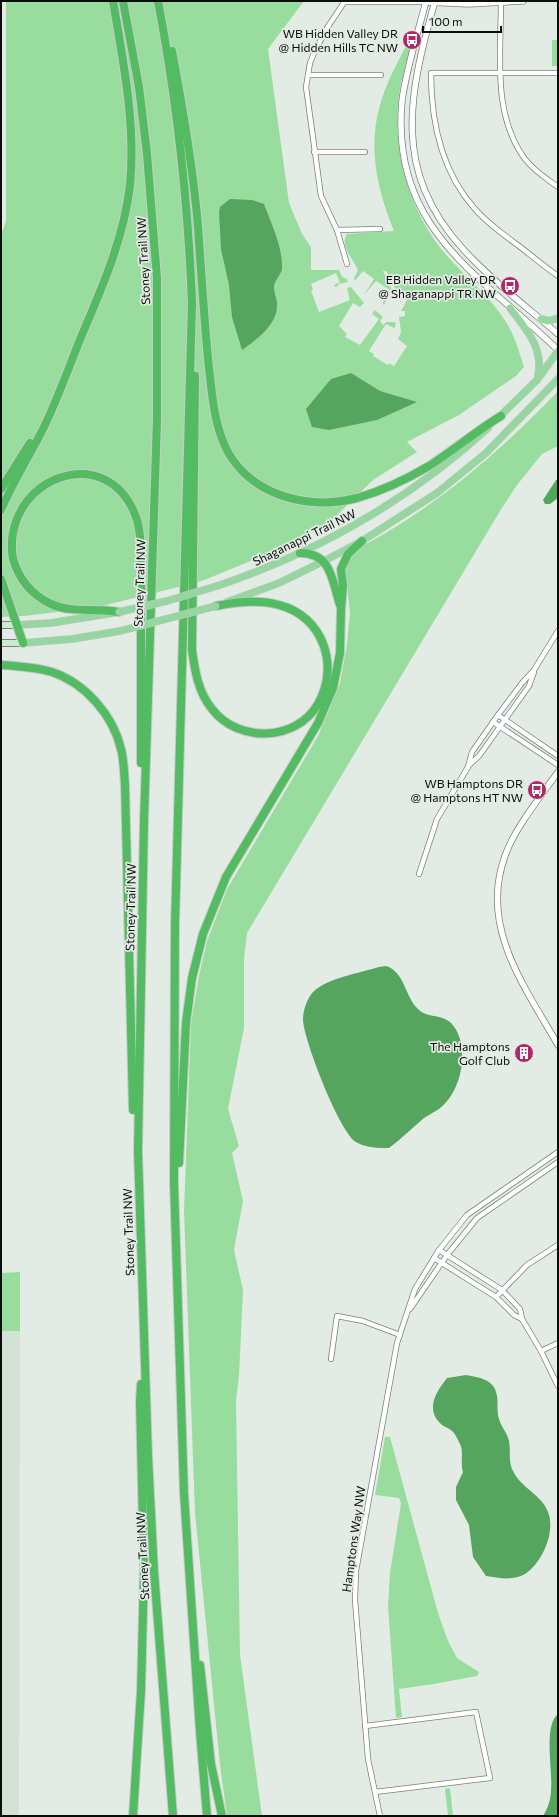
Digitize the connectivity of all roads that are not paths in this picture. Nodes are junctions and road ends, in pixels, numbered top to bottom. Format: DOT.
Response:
graph roads {
  1 [pos="113,1"];
  2 [pos="122,1"];
  3 [pos="158,1"];
  4 [pos="161,1"];
  5 [pos="500,1"];
  6 [pos="523,1"];
  7 [pos="344,2"];
  8 [pos="386,2"];
  9 [pos="425,2"];
  10 [pos="435,2"];
  11 [pos="501,72"];
  12 [pos="558,73"];
  13 [pos="308,75"];
  14 [pos="381,75"];
  15 [pos="314,152"];
  16 [pos="365,152"];
  17 [pos="558,187"];
  18 [pos="380,229"];
  19 [pos="337,230"];
  20 [pos="347,264"];
  21 [pos="558,276"];
  22 [pos="192,303"];
  23 [pos="510,308"];
  24 [pos="558,318"];
  25 [pos="541,319"];
  26 [pos="558,334"];
  27 [pos="558,351"];
  28 [pos="67,372"];
  29 [pos="558,379"];
  30 [pos="536,380"];
  31 [pos="501,416"];
  32 [pos="1,489"];
  33 [pos="1,510"];
  34 [pos="362,541"];
  35 [pos="300,553"];
  36 [pos="324,561"];
  37 [pos="1,579"];
  38 [pos="216,606"];
  39 [pos="341,610"];
  40 [pos="119,612"];
  41 [pos="1,625"];
  42 [pos="16,625"];
  43 [pos="558,631"];
  44 [pos="1,643"];
  45 [pos="23,643"];
  46 [pos="1,665"];
  47 [pos="534,670"];
  48 [pos="498,715"];
  49 [pos="505,720"];
  50 [pos="493,722"];
  51 [pos="500,726"];
  52 [pos="558,756"];
  53 [pos="558,765"];
  54 [pos="468,767"];
  55 [pos="558,772"];
  56 [pos="144,821"];
  57 [pos="419,874"];
  58 [pos="558,1045"];
  59 [pos="138,1151"];
  60 [pos="558,1152"];
  61 [pos="558,1162"];
  62 [pos="515,1182"];
  63 [pos="174,1185"];
  64 [pos="519,1188"];
  65 [pos="558,1244"];
  66 [pos="439,1250"];
  67 [pos="447,1256"];
  68 [pos="434,1258"];
  69 [pos="442,1263"];
  70 [pos="502,1290"];
  71 [pos="496,1297"];
  72 [pos="407,1314"];
  73 [pos="522,1319"];
  74 [pos="400,1335"];
  75 [pos="144,1339"];
  76 [pos="558,1343"];
  77 [pos="541,1351"];
  78 [pos="331,1359"];
  79 [pos="558,1386"];
  80 [pos="183,1478"];
  81 [pos="365,1726"];
  82 [pos="375,1792"];
  83 [pos="133,1816"];
  84 [pos="173,1816"];
  85 [pos="208,1816"];
  86 [pos="222,1816"];
  87 [pos="380,1816"];
  1 -- 28 [label="highway"];
  2 -- 56 [label="highway, Stoney Trail NW"];
  3 -- 22 [label="highway"];
  4 -- 31 [label="highway"];
  5 -- 6 [label="street"];
  5 -- 10 [label="street"];
  5 -- 11 [label="street"];
  7 -- 8 [label="street"];
  7 -- 13 [label="street"];
  8 -- 9 [label="street"];
  9 -- 10 [label="street"];
  9 -- 23 [label="street"];
  10 -- 25 [label="street"];
  11 -- 12 [label="street"];
  11 -- 17 [label="street"];
  11 -- 21 [label="street"];
  13 -- 14 [label="street"];
  13 -- 15 [label="street"];
  15 -- 16 [label="street"];
  15 -- 19 [label="street"];
  18 -- 19 [label="street"];
  19 -- 20 [label="street"];
  22 -- 38 [label="highway"];
  22 -- 63 [label="highway"];
  23 -- 27 [label="street"];
  23 -- 30 [label="main road"];
  24 -- 25 [label="main road"];
  25 -- 26 [label="street"];
  27 -- 30 [label="main road, Shaganappi Trail NW"];
  28 -- 32 [label="highway"];
  28 -- 33 [label="highway"];
  29 -- 34 [label="main road"];
  30 -- 31 [label="main road, Shaganappi Trail NW"];
  31 -- 35 [label="main road, Shaganappi Trail NW"];
  34 -- 36 [label="main road"];
  34 -- 39 [label="highway"];
  35 -- 36 [label="highway"];
  35 -- 40 [label="main road, Shaganappi Trail NW, bridge"];
  36 -- 38 [label="main road"];
  36 -- 39 [label="highway"];
  37 -- 42 [label="highway"];
  38 -- 45 [label="main road, bridge"];
  39 -- 63 [label="highway"];
  40 -- 42 [label="main road, Shaganappi Trail NW"];
  40 -- 56 [label="highway"];
  41 -- 42 [label="main road, Shaganappi Trail NW"];
  42 -- 45 [label="highway"];
  43 -- 47 [label="street"];
  44 -- 45 [label="main road"];
  46 -- 59 [label="highway"];
  47 -- 48 [label="street"];
  47 -- 49 [label="street"];
  48 -- 49 [label="street"];
  48 -- 50 [label="street"];
  49 -- 51 [label="street"];
  49 -- 52 [label="street"];
  50 -- 51 [label="street"];
  50 -- 54 [label="street"];
  51 -- 53 [label="street"];
  51 -- 54 [label="street"];
  54 -- 57 [label="street"];
  55 -- 58 [label="street"];
  56 -- 59 [label="highway, Stoney Trail NW"];
  59 -- 75 [label="highway, Stoney Trail NW"];
  60 -- 62 [label="street, Hamptons Way NW"];
  61 -- 64 [label="street, Hamptons Way NW"];
  62 -- 64 [label="street"];
  62 -- 66 [label="street, Hamptons Way NW"];
  63 -- 80 [label="highway"];
  64 -- 67 [label="street, Hamptons Way NW"];
  65 -- 70 [label="street"];
  66 -- 67 [label="street"];
  66 -- 68 [label="street, Hamptons Way NW"];
  67 -- 69 [label="street, Hamptons Way NW"];
  67 -- 70 [label="street"];
  68 -- 69 [label="street"];
  68 -- 72 [label="street, Hamptons Way NW"];
  69 -- 71 [label="street"];
  69 -- 72 [label="street, Hamptons Way NW"];
  70 -- 71 [label="street"];
  70 -- 73 [label="street"];
  71 -- 73 [label="street"];
  72 -- 74 [label="street, Hamptons Way NW"];
  73 -- 77 [label="street"];
  74 -- 78 [label="street"];
  74 -- 81 [label="street, Hamptons Way NW"];
  75 -- 83 [label="highway"];
  75 -- 84 [label="highway, Stoney Trail NW"];
  76 -- 77 [label="street"];
  77 -- 79 [label="street"];
  80 -- 85 [label="highway"];
  80 -- 86 [label="highway"];
  81 -- 82 [label="street, Hamptons Way NW"];
  81 -- 82 [label="street"];
  82 -- 87 [label="street, Hamptons Way NW"];
}
